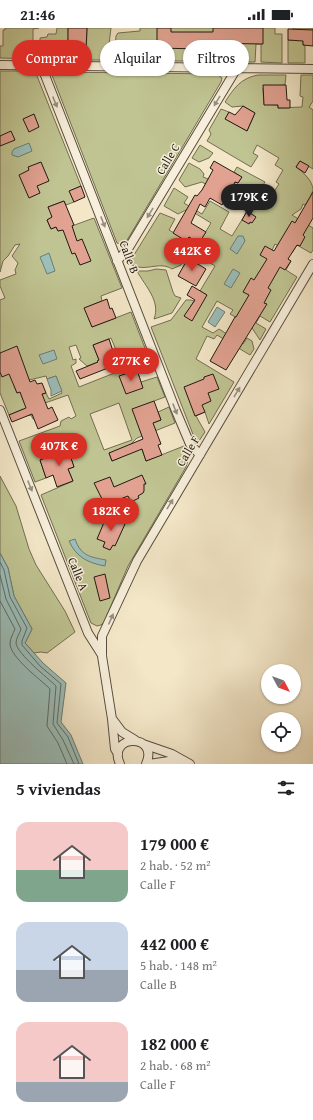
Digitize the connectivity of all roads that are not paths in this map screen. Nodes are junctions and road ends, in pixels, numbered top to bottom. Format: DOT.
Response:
graph roads {
  1 [pos="0,64"];
  2 [pos="12,64"];
  3 [pos="92,66"];
  4 [pos="183,67"];
  5 [pos="249,68"];
  6 [pos="313,69"];
  7 [pos="45,76"];
  8 [pos="232,76"];
  9 [pos="117,260"];
  10 [pos="313,264"];
  11 [pos="0,410"];
  12 [pos="200,455"];
  13 [pos="102,656"];
  14 [pos="112,719"];
  15 [pos="139,742"];
  16 [pos="118,754"];
  17 [pos="188,763"];
  18 [pos="120,764"];
  19 [pos="147,764"];
  1 -- 2 [label="street"];
  3 -- 4 [label="street"];
  5 -- 6 [label="street"];
  7 -- 9 [label="street, Calle B, one-way"];
  8 -- 9 [label="street, Calle C, one-way"];
  9 -- 12 [label="street, Calle B, one-way"];
  12 -- 10 [label="street, Calle F, one-way"];
  11 -- 13 [label="street, Calle A, one-way"];
  13 -- 12 [label="street, Calle F, one-way"];
  13 -- 14 [label="street"];
  14 -- 15 [label="street"];
  14 -- 16 [label="street"];
  15 -- 16 [label="street"];
  15 -- 17 [label="street"];
  15 -- 19 [label="street"];
  16 -- 18 [label="street"];
  17 -- 19 [label="street"];
}
